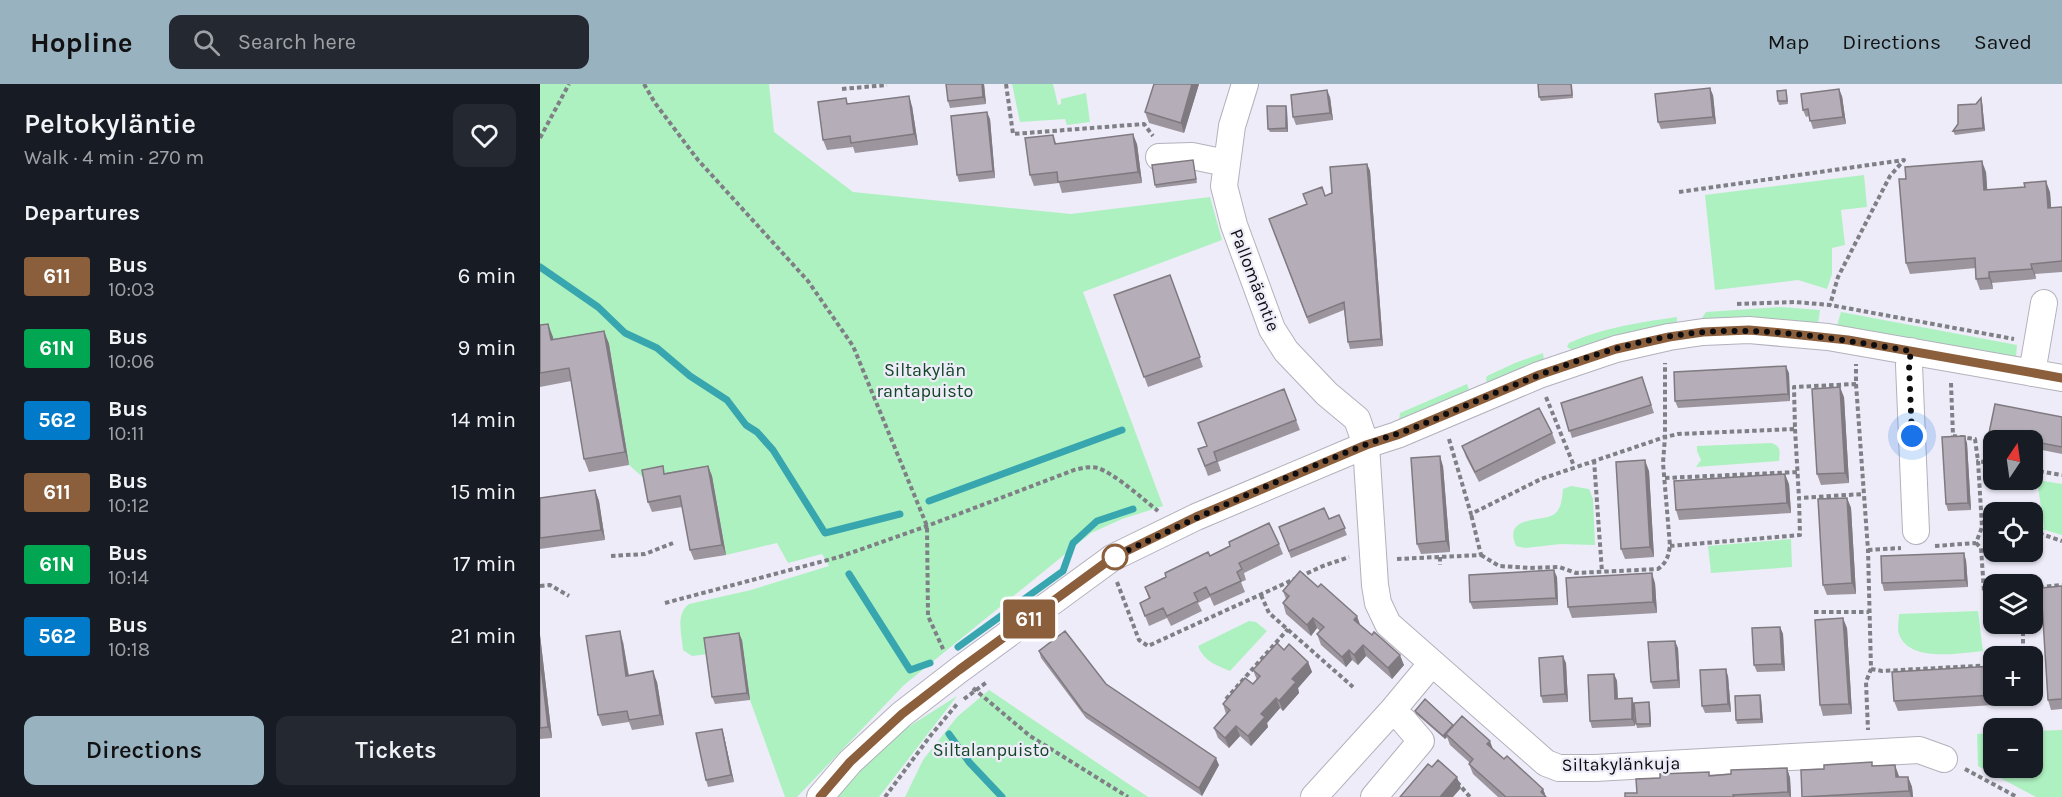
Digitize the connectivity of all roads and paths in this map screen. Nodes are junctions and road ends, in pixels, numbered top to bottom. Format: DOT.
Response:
graph roads {
  1 [pos="569,84"];
  2 [pos="644,84"];
  3 [pos="1006,84"];
  4 [pos="1245,84"];
  5 [pos="887,85"];
  6 [pos="861,86"];
  7 [pos="842,89"];
  8 [pos="540,138"];
  9 [pos="1159,157"];
  10 [pos="1226,163"];
  11 [pos="1680,192"];
  12 [pos="2044,303"];
  13 [pos="1830,305"];
  14 [pos="1911,351"];
  15 [pos="1665,353"];
  16 [pos="1856,357"];
  17 [pos="1951,373"];
  18 [pos="2032,373"];
  19 [pos="2062,378"];
  20 [pos="1856,384"];
  21 [pos="1543,391"];
  22 [pos="1795,429"];
  23 [pos="1446,432"];
  24 [pos="1665,437"];
  25 [pos="1366,445"];
  26 [pos="1594,460"];
  27 [pos="1978,461"];
  28 [pos="1983,462"];
  29 [pos="1574,466"];
  30 [pos="1798,472"];
  31 [pos="2043,472"];
  32 [pos="2062,475"];
  33 [pos="1665,478"];
  34 [pos="1863,494"];
  35 [pos="1799,498"];
  36 [pos="1161,513"];
  37 [pos="1471,514"];
  38 [pos="1982,522"];
  39 [pos="927,526"];
  40 [pos="2043,535"];
  41 [pos="2062,541"];
  42 [pos="1917,542"];
  43 [pos="673,543"];
  44 [pos="1976,543"];
  45 [pos="1670,546"];
  46 [pos="1868,550"];
  47 [pos="1380,555"];
  48 [pos="1481,555"];
  49 [pos="611,556"];
  50 [pos="1440,557"];
  51 [pos="1440,565"];
  52 [pos="1602,572"];
  53 [pos="1116,577"];
  54 [pos="1983,577"];
  55 [pos="2062,585"];
  56 [pos="540,586"];
  57 [pos="2043,587"];
  58 [pos="568,596"];
  59 [pos="1261,596"];
  60 [pos="665,603"];
  61 [pos="1814,612"];
  62 [pos="1869,612"];
  63 [pos="1288,629"];
  64 [pos="1432,663"];
  65 [pos="1983,666"];
  66 [pos="1871,669"];
  67 [pos="959,670"];
  68 [pos="992,678"];
  69 [pos="1353,687"];
  70 [pos="976,691"];
  71 [pos="1226,699"];
  72 [pos="1392,711"];
  73 [pos="1869,752"];
  74 [pos="1944,759"];
  75 [pos="1450,774"];
  76 [pos="820,797"];
  77 [pos="885,797"];
  78 [pos="1128,797"];
  79 [pos="1314,797"];
  80 [pos="1374,797"];
  81 [pos="1470,797"];
  82 [pos="2017,797"];
  1 -- 8 [label="path"];
  2 -- 39 [label="path"];
  3 -- 9 [label="path"];
  4 -- 10 [label="street, Pallomäentie"];
  5 -- 6 [label="path"];
  6 -- 7 [label="path"];
  9 -- 10 [label="street"];
  10 -- 25 [label="street, Pallomäentie"];
  11 -- 13 [label="path"];
  12 -- 18 [label="street"];
  14 -- 18 [label="street"];
  14 -- 25 [label="street"];
  14 -- 42 [label="street"];
  15 -- 24 [label="path"];
  16 -- 20 [label="path"];
  17 -- 27 [label="path"];
  18 -- 19 [label="street"];
  20 -- 22 [label="path"];
  20 -- 34 [label="path"];
  21 -- 29 [label="path"];
  22 -- 24 [label="path"];
  22 -- 30 [label="path"];
  23 -- 37 [label="path"];
  24 -- 26 [label="path"];
  24 -- 33 [label="path"];
  25 -- 47 [label="street, Siltakylänkuja"];
  25 -- 67 [label="street"];
  26 -- 29 [label="path"];
  26 -- 52 [label="path"];
  27 -- 28 [label="path"];
  27 -- 38 [label="path"];
  29 -- 37 [label="path"];
  30 -- 33 [label="path"];
  30 -- 35 [label="path"];
  31 -- 32 [label="path"];
  33 -- 45 [label="path"];
  34 -- 35 [label="path"];
  34 -- 46 [label="path"];
  35 -- 45 [label="path"];
  36 -- 39 [label="path"];
  37 -- 48 [label="path"];
  38 -- 44 [label="path"];
  39 -- 60 [label="path"];
  39 -- 67 [label="path"];
  40 -- 41 [label="path"];
  42 -- 44 [label="path"];
  42 -- 46 [label="path"];
  43 -- 49 [label="path"];
  44 -- 54 [label="path"];
  45 -- 52 [label="path"];
  46 -- 62 [label="path"];
  47 -- 50 [label="path"];
  47 -- 59 [label="path"];
  47 -- 64 [label="street, Siltakylänkuja"];
  48 -- 50 [label="path"];
  48 -- 52 [label="path"];
  50 -- 51 [label="path"];
  53 -- 59 [label="path"];
  55 -- 57 [label="path"];
  56 -- 58 [label="path"];
  59 -- 63 [label="path"];
  61 -- 62 [label="path"];
  62 -- 66 [label="path"];
  63 -- 69 [label="path"];
  63 -- 71 [label="path"];
  64 -- 72 [label="street"];
  64 -- 73 [label="street, Siltakylänkuja"];
  65 -- 66 [label="path"];
  66 -- 73 [label="path"];
  67 -- 70 [label="path"];
  67 -- 76 [label="street"];
  68 -- 70 [label="path"];
  70 -- 77 [label="path"];
  70 -- 78 [label="path"];
  72 -- 79 [label="street"];
  72 -- 80 [label="street"];
  73 -- 74 [label="street, Siltakylänkuja"];
  74 -- 82 [label="path"];
  75 -- 81 [label="path"];
}
